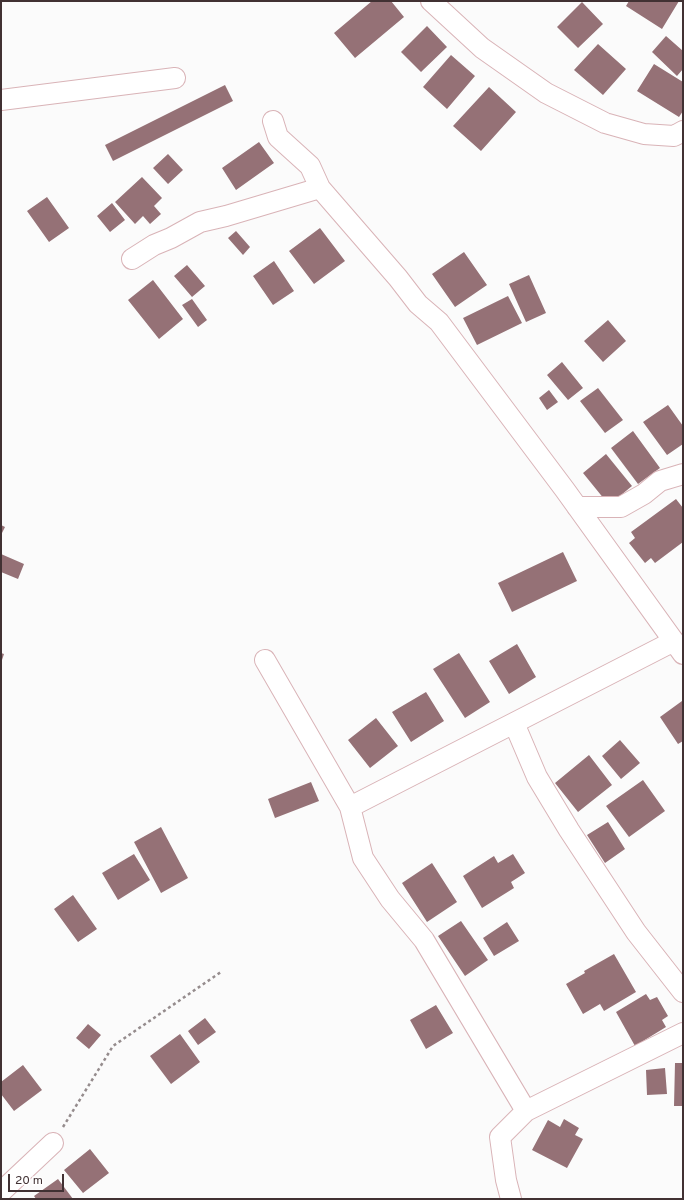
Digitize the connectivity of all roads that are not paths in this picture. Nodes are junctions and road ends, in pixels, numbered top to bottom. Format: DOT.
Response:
graph roads {
  1 [pos="431,1"];
  2 [pos="175,78"];
  3 [pos="1,100"];
  4 [pos="273,121"];
  5 [pos="683,131"];
  6 [pos="320,188"];
  7 [pos="132,259"];
  8 [pos="683,474"];
  9 [pos="577,507"];
  10 [pos="678,648"];
  11 [pos="265,660"];
  12 [pos="514,723"];
  13 [pos="350,807"];
  14 [pos="683,992"];
  15 [pos="683,1033"];
  16 [pos="526,1111"];
  17 [pos="53,1143"];
  18 [pos="1,1192"];
  19 [pos="511,1199"];
  1 -- 5 [label="street"];
  2 -- 3 [label="street"];
  4 -- 6 [label="street"];
  6 -- 7 [label="street"];
  6 -- 9 [label="street"];
  8 -- 9 [label="street"];
  9 -- 10 [label="street"];
  10 -- 12 [label="street"];
  11 -- 13 [label="street"];
  12 -- 13 [label="street"];
  12 -- 14 [label="street"];
  13 -- 16 [label="street"];
  15 -- 16 [label="street"];
  16 -- 19 [label="street"];
  17 -- 18 [label="street"];
}
